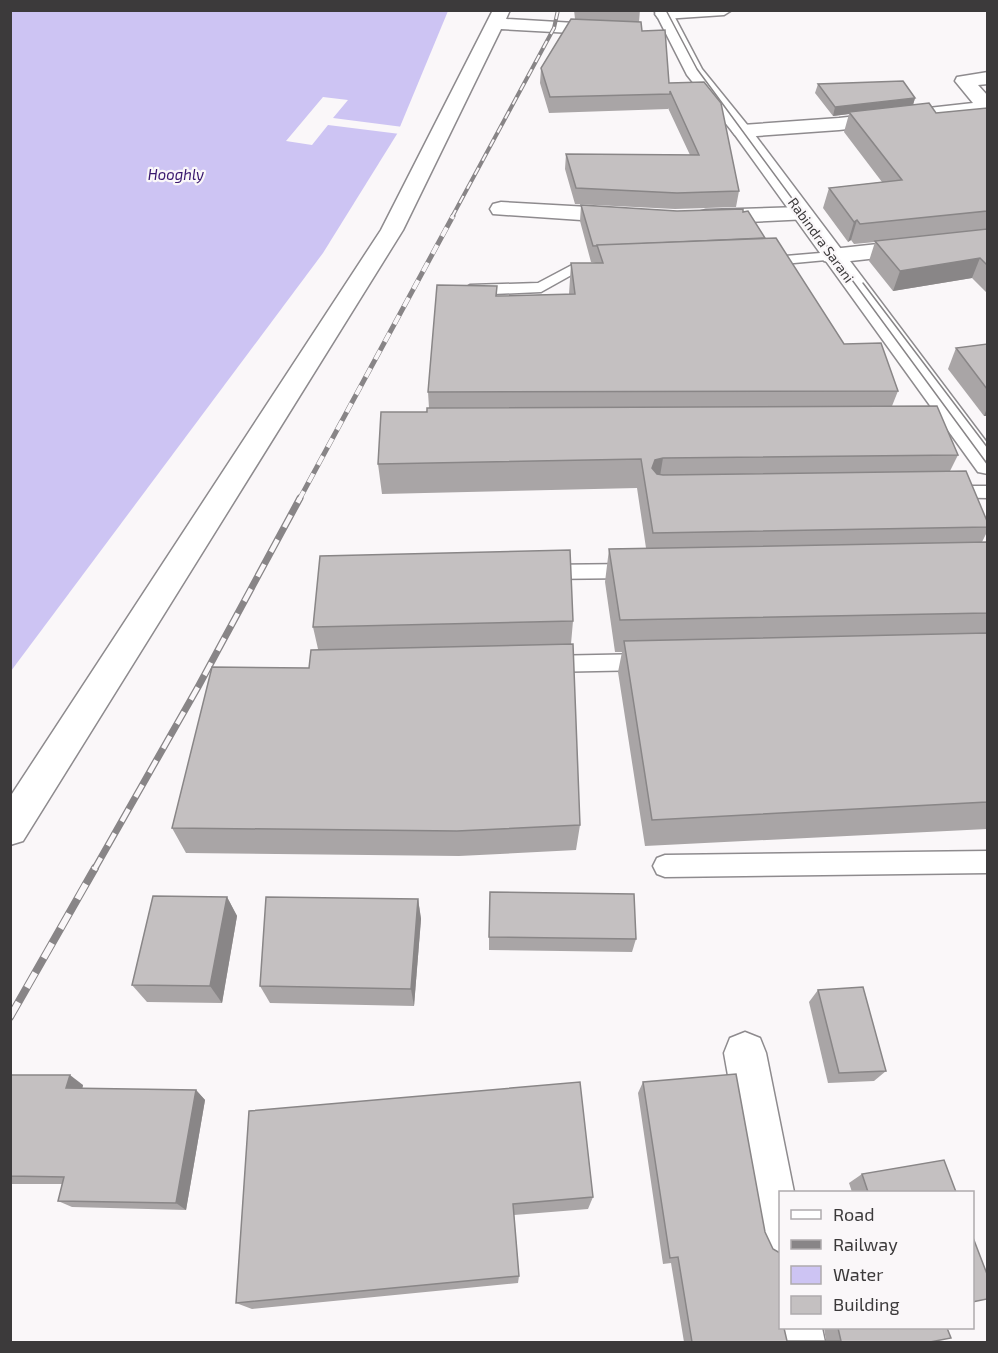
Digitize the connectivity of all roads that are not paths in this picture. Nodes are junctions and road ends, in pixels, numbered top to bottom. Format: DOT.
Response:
graph roads {
  1 [pos="724,10"];
  2 [pos="499,17"];
  3 [pos="666,18"];
  4 [pos="625,30"];
  5 [pos="649,31"];
  6 [pos="987,78"];
  7 [pos="742,131"];
  8 [pos="501,209"];
  9 [pos="801,214"];
  10 [pos="651,217"];
  11 [pos="686,218"];
  12 [pos="984,242"];
  13 [pos="832,256"];
  14 [pos="741,264"];
  15 [pos="617,268"];
  16 [pos="451,291"];
  17 [pos="935,429"];
  18 [pos="959,429"];
  19 [pos="987,465"];
  20 [pos="987,492"];
  21 [pos="929,493"];
  22 [pos="657,570"];
  23 [pos="527,573"];
  24 [pos="667,661"];
  25 [pos="525,664"];
  26 [pos="10,829"];
  27 [pos="987,862"];
  28 [pos="665,866"];
  29 [pos="745,1053"];
  30 [pos="779,1233"];
  1 -- 3 [label="street"];
  2 -- 4 [label="street"];
  2 -- 26 [label="street"];
  3 -- 5 [label="street"];
  3 -- 7 [label="street, Rabindra Sarani"];
  6 -- 7 [label="street"];
  7 -- 9 [label="street, Rabindra Sarani"];
  8 -- 10 [label="street"];
  9 -- 11 [label="street"];
  9 -- 13 [label="street, Rabindra Sarani"];
  12 -- 13 [label="street"];
  13 -- 14 [label="lane"];
  13 -- 18 [label="street, Rabindra Sarani"];
  15 -- 16 [label="lane"];
  17 -- 18 [label="lane"];
  18 -- 19 [label="street, Rabindra Sarani"];
  20 -- 21 [label="lane"];
  22 -- 23 [label="lane"];
  24 -- 25 [label="lane"];
  27 -- 28 [label="lane"];
  29 -- 30 [label="street"];
}
